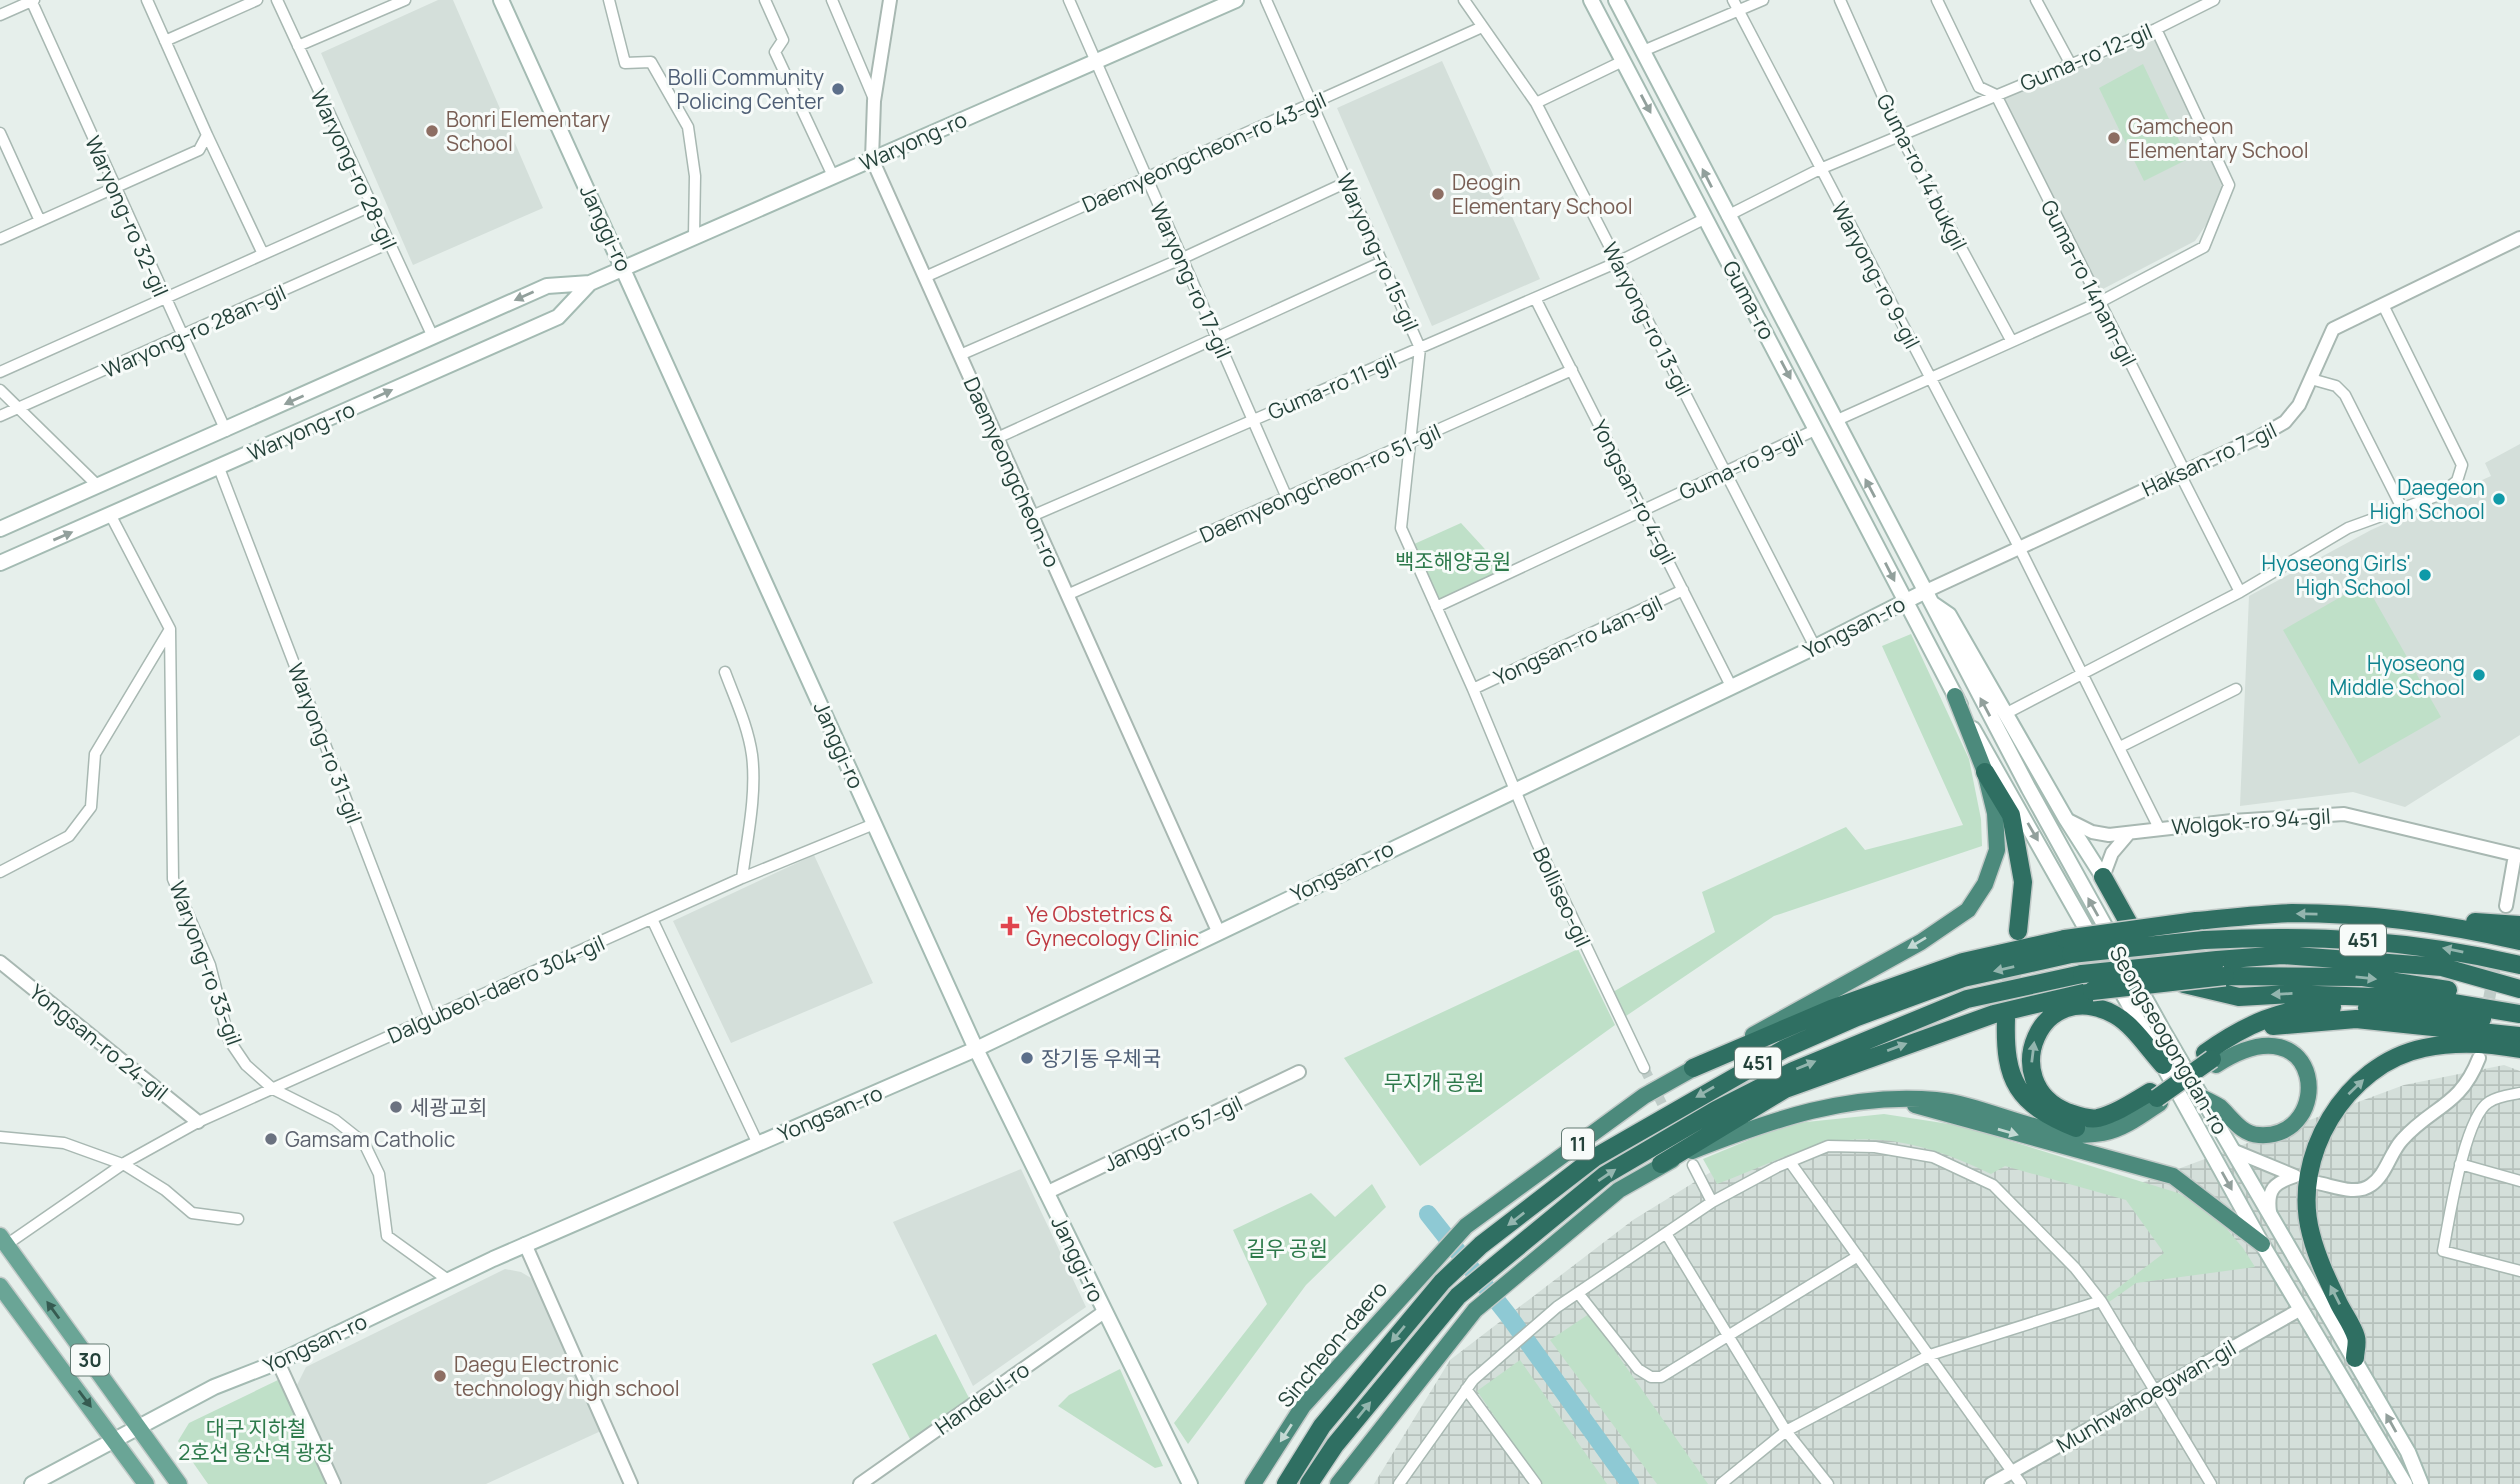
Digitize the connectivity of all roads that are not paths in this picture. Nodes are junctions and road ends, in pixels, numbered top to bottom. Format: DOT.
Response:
graph roads {
  1 [pos="32,0"];
  2 [pos="147,0"];
  3 [pos="257,0"];
  4 [pos="276,0"];
  5 [pos="405,0"];
  6 [pos="501,0"];
  7 [pos="609,0"];
  8 [pos="765,0"];
  9 [pos="832,0"];
  10 [pos="890,0"];
  11 [pos="1069,0"];
  12 [pos="1236,0"];
  13 [pos="1266,0"];
  14 [pos="1464,0"];
  15 [pos="1591,0"];
  16 [pos="1616,0"];
  17 [pos="1734,0"];
  18 [pos="1763,0"];
  19 [pos="1840,0"];
  20 [pos="1937,0"];
  21 [pos="2036,0"];
  22 [pos="2214,0"];
  23 [pos="392,3"];
  24 [pos="1739,11"];
  25 [pos="0,15"];
  26 [pos="1482,27"];
  27 [pos="2156,29"];
  28 [pos="165,41"];
  29 [pos="298,46"];
  30 [pos="1643,51"];
  31 [pos="1096,61"];
  32 [pos="1623,61"];
  33 [pos="2070,63"];
  34 [pos="1996,95"];
  35 [pos="874,101"];
  36 [pos="1312,103"];
  37 [pos="1536,103"];
  38 [pos="0,133"];
  39 [pos="206,135"];
  40 [pos="1900,135"];
  41 [pos="872,159"];
  42 [pos="1820,169"];
  43 [pos="833,176"];
  44 [pos="1146,177"];
  45 [pos="1347,182"];
  46 [pos="114,187"];
  47 [pos="371,206"];
  48 [pos="1727,216"];
  49 [pos="1706,218"];
  50 [pos="40,221"];
  51 [pos="694,236"];
  52 [pos="2520,238"];
  53 [pos="0,239"];
  54 [pos="387,244"];
  55 [pos="263,254"];
  56 [pos="1183,258"];
  57 [pos="1382,262"];
  58 [pos="1618,262"];
  59 [pos="624,268"];
  60 [pos="925,277"];
  61 [pos="590,283"];
  62 [pos="165,298"];
  63 [pos="1535,298"];
  64 [pos="2098,303"];
  65 [pos="2383,305"];
  66 [pos="183,337"];
  67 [pos="433,337"];
  68 [pos="1217,339"];
  69 [pos="2011,340"];
  70 [pos="1420,348"];
  71 [pos="960,355"];
  72 [pos="1572,370"];
  73 [pos="0,372"];
  74 [pos="1931,377"];
  75 [pos="2311,379"];
  76 [pos="0,390"];
  77 [pos="20,407"];
  78 [pos="0,416"];
  79 [pos="1253,420"];
  80 [pos="1835,421"];
  81 [pos="1817,429"];
  82 [pos="226,431"];
  83 [pos="997,438"];
  84 [pos="1411,443"];
  85 [pos="219,468"];
  86 [pos="2181,471"];
  87 [pos="1726,473"];
  88 [pos="98,486"];
  89 [pos="1287,498"];
  90 [pos="2403,510"];
  91 [pos="1643,511"];
  92 [pos="111,516"];
  93 [pos="1032,516"];
  94 [pos="0,529"];
  95 [pos="2020,549"];
  96 [pos="0,563"];
  97 [pos="1683,590"];
  98 [pos="2240,592"];
  99 [pos="1068,595"];
  100 [pos="1926,596"];
  101 [pos="1905,601"];
  102 [pos="1436,607"];
  103 [pos="170,629"];
  104 [pos="1815,647"];
  105 [pos="726,672"];
  106 [pos="2082,673"];
  107 [pos="1731,686"];
  108 [pos="2236,689"];
  109 [pos="1473,690"];
  110 [pos="1955,696"];
  111 [pos="2005,714"];
  112 [pos="2120,747"];
  113 [pos="1985,772"];
  114 [pos="1514,789"];
  115 [pos="2066,819"];
  116 [pos="874,824"];
  117 [pos="2159,828"];
  118 [pos="2129,833"];
  119 [pos="2517,855"];
  120 [pos="0,872"];
  121 [pos="2103,877"];
  122 [pos="742,878"];
  123 [pos="2506,906"];
  124 [pos="2343,914"];
  125 [pos="652,919"];
  126 [pos="2520,925"];
  127 [pos="1218,931"];
  128 [pos="2018,931"];
  129 [pos="2520,941"];
  130 [pos="2068,946"];
  131 [pos="0,962"];
  132 [pos="2520,965"];
  133 [pos="2221,968"];
  134 [pos="2520,989"];
  135 [pos="2520,1002"];
  136 [pos="2520,1014"];
  137 [pos="430,1018"];
  138 [pos="2006,1019"];
  139 [pos="2520,1025"];
  140 [pos="2520,1036"];
  141 [pos="976,1049"];
  142 [pos="2520,1049"];
  143 [pos="2479,1058"];
  144 [pos="2211,1059"];
  145 [pos="2163,1065"];
  146 [pos="1644,1068"];
  147 [pos="1693,1068"];
  148 [pos="1299,1072"];
  149 [pos="273,1089"];
  150 [pos="2520,1093"];
  151 [pos="2201,1097"];
  152 [pos="2155,1098"];
  153 [pos="1895,1100"];
  154 [pos="198,1122"];
  155 [pos="0,1137"];
  156 [pos="758,1144"];
  157 [pos="2232,1150"];
  158 [pos="1790,1162"];
  159 [pos="123,1164"];
  160 [pos="1661,1164"];
  161 [pos="2460,1164"];
  162 [pos="1693,1165"];
  163 [pos="2520,1181"];
  164 [pos="2318,1182"];
  165 [pos="1046,1193"];
  166 [pos="1712,1202"];
  167 [pos="2270,1217"];
  168 [pos="238,1219"];
  169 [pos="1667,1235"];
  170 [pos="3,1241"];
  171 [pos="525,1244"];
  172 [pos="2262,1244"];
  173 [pos="1858,1256"];
  174 [pos="2520,1271"];
  175 [pos="448,1280"];
  176 [pos="0,1286"];
  177 [pos="1578,1293"];
  178 [pos="2101,1301"];
  179 [pos="2301,1309"];
  180 [pos="1104,1312"];
  181 [pos="1727,1334"];
  182 [pos="1930,1355"];
  183 [pos="2355,1358"];
  184 [pos="278,1362"];
  185 [pos="1466,1389"];
  186 [pos="2156,1389"];
  187 [pos="140,1428"];
  188 [pos="1786,1431"];
  189 [pos="116,1441"];
  190 [pos="2014,1471"];
  191 [pos="32,1484"];
  192 [pos="146,1484"];
  193 [pos="180,1484"];
  194 [pos="334,1484"];
  195 [pos="631,1484"];
  196 [pos="860,1484"];
  197 [pos="1189,1484"];
  198 [pos="1253,1484"];
  199 [pos="1286,1484"];
  200 [pos="1309,1484"];
  201 [pos="1338,1484"];
  202 [pos="1399,1484"];
  203 [pos="1536,1484"];
  204 [pos="1721,1484"];
  205 [pos="1828,1484"];
  206 [pos="1991,1484"];
  207 [pos="2021,1484"];
  208 [pos="2211,1484"];
  209 [pos="2405,1484"];
  210 [pos="2421,1484"];
  1 -- 25 [label="street"];
  1 -- 46 [label="street, Waryong-ro 32-gil"];
  2 -- 28 [label="street"];
  3 -- 28 [label="street"];
  4 -- 29 [label="street, Waryong-ro 28-gil"];
  5 -- 23 [label="street"];
  6 -- 59 [label="main road, Janggi-ro"];
  7 -- 51 [label="street"];
  8 -- 43 [label="street"];
  9 -- 35 [label="street"];
  10 -- 35 [label="street, Daemyeongcheon-ro"];
  11 -- 31 [label="street, Waryong-ro 17-gil"];
  12 -- 31 [label="main road, Waryong-ro"];
  13 -- 36 [label="street, Waryong-ro 15-gil"];
  14 -- 26 [label="street, Waryong-ro 13-gil"];
  15 -- 32 [label="main road, Guma-ro"];
  16 -- 30 [label="main road, Guma-ro"];
  17 -- 24 [label="street, Waryong-ro 9-gil"];
  18 -- 24 [label="street"];
  19 -- 40 [label="street, Guma-ro 14 bukgil"];
  20 -- 34 [label="street"];
  21 -- 33 [label="street"];
  22 -- 27 [label="street, Guma-ro 12-gil"];
  23 -- 29 [label="street"];
  24 -- 30 [label="street"];
  24 -- 42 [label="street, Waryong-ro 9-gil"];
  26 -- 36 [label="street, Daemyeongcheon-ro 43-gil"];
  26 -- 37 [label="street, Waryong-ro 13-gil"];
  27 -- 33 [label="street, Guma-ro 12-gil"];
  27 -- 64 [label="street"];
  28 -- 39 [label="street"];
  29 -- 47 [label="street, Waryong-ro 28-gil"];
  48 -- 30 [label="main road, Guma-ro, one-way"];
  31 -- 41 [label="main road, Waryong-ro"];
  31 -- 44 [label="street, Waryong-ro 17-gil"];
  32 -- 37 [label="street"];
  32 -- 49 [label="main road, Guma-ro, one-way"];
  33 -- 34 [label="street, Guma-ro 12-gil"];
  34 -- 40 [label="street, Guma-ro 12-gil"];
  34 -- 64 [label="street, Guma-ro 14nam-gil"];
  35 -- 41 [label="street, Daemyeongcheon-ro"];
  36 -- 44 [label="street, Daemyeongcheon-ro 43-gil"];
  36 -- 45 [label="street, Waryong-ro 15-gil"];
  37 -- 58 [label="street, Waryong-ro 13-gil"];
  38 -- 50 [label="street"];
  39 -- 46 [label="street"];
  39 -- 55 [label="street"];
  40 -- 42 [label="street, Guma-ro 12-gil"];
  40 -- 69 [label="street, Guma-ro 14 bukgil"];
  41 -- 43 [label="main road, Waryong-ro"];
  41 -- 60 [label="street, Daemyeongcheon-ro"];
  42 -- 48 [label="street, Guma-ro 12-gil"];
  42 -- 74 [label="street, Waryong-ro 9-gil"];
  43 -- 51 [label="main road, Waryong-ro"];
  44 -- 56 [label="street, Waryong-ro 17-gil"];
  44 -- 60 [label="street, Daemyeongcheon-ro 43-gil"];
  45 -- 56 [label="street"];
  45 -- 57 [label="street, Waryong-ro 15-gil"];
  46 -- 50 [label="street"];
  46 -- 62 [label="street, Waryong-ro 32-gil"];
  47 -- 54 [label="street, Waryong-ro 28-gil"];
  47 -- 55 [label="street"];
  48 -- 80 [label="main road, Guma-ro"];
  49 -- 58 [label="street, Guma-ro 11-gil"];
  49 -- 81 [label="main road, Guma-ro, one-way"];
  50 -- 53 [label="street"];
  51 -- 59 [label="main road, Waryong-ro"];
  52 -- 65 [label="street, Haksan-ro 7-gil"];
  54 -- 66 [label="street, Waryong-ro 28an-gil"];
  54 -- 67 [label="street, Waryong-ro 28-gil"];
  55 -- 62 [label="street"];
  56 -- 68 [label="street, Waryong-ro 17-gil"];
  56 -- 71 [label="street"];
  57 -- 68 [label="street"];
  57 -- 70 [label="street, Waryong-ro 15-gil"];
  58 -- 63 [label="street, Guma-ro 11-gil"];
  58 -- 87 [label="street, Waryong-ro 13-gil"];
  59 -- 61 [label="main road, Waryong-ro"];
  59 -- 116 [label="main road, Janggi-ro"];
  60 -- 71 [label="street, Daemyeongcheon-ro"];
  61 -- 67 [label="main road, Waryong-ro, one-way"];
  85 -- 61 [label="main road, Waryong-ro, one-way"];
  62 -- 66 [label="street, Waryong-ro 32-gil"];
  62 -- 73 [label="street"];
  63 -- 70 [label="street, Guma-ro 11-gil"];
  63 -- 72 [label="street, Yongsan-ro 4-gil"];
  64 -- 69 [label="street"];
  64 -- 86 [label="street, Guma-ro 14nam-gil"];
  65 -- 75 [label="street, Haksan-ro 7-gil"];
  65 -- 90 [label="street"];
  66 -- 77 [label="street, Waryong-ro 28an-gil"];
  66 -- 82 [label="street, Waryong-ro 32-gil"];
  67 -- 82 [label="main road, Waryong-ro, one-way"];
  68 -- 79 [label="street, Waryong-ro 17-gil"];
  68 -- 83 [label="street"];
  69 -- 74 [label="street"];
  70 -- 79 [label="street, Guma-ro 11-gil"];
  70 -- 84 [label="street, Waryong-ro 15-gil"];
  71 -- 83 [label="street, Daemyeongcheon-ro"];
  72 -- 84 [label="street, Daemyeongcheon-ro 51-gil"];
  72 -- 91 [label="street, Yongsan-ro 4-gil"];
  74 -- 80 [label="street"];
  74 -- 95 [label="street, Waryong-ro 9-gil"];
  75 -- 86 [label="street, Haksan-ro 7-gil"];
  75 -- 90 [label="street"];
  76 -- 77 [label="street"];
  77 -- 78 [label="street, Waryong-ro 28an-gil"];
  77 -- 88 [label="street"];
  79 -- 89 [label="street, Waryong-ro 17-gil"];
  79 -- 93 [label="street, Guma-ro 11-gil"];
  100 -- 80 [label="main road, Guma-ro, one-way"];
  81 -- 87 [label="street, Guma-ro 9-gil"];
  81 -- 101 [label="main road, Guma-ro, one-way"];
  82 -- 88 [label="main road, Waryong-ro"];
  83 -- 93 [label="street, Daemyeongcheon-ro"];
  84 -- 89 [label="street, Daemyeongcheon-ro 51-gil"];
  84 -- 102 [label="street, Waryong-ro 15-gil"];
  85 -- 92 [label="main road, Waryong-ro"];
  85 -- 137 [label="street, Waryong-ro 31-gil"];
  86 -- 95 [label="street, Haksan-ro 7-gil"];
  86 -- 98 [label="street, Guma-ro 14nam-gil"];
  87 -- 91 [label="street, Guma-ro 9-gil"];
  87 -- 104 [label="street, Waryong-ro 13-gil"];
  88 -- 94 [label="main road, Waryong-ro"];
  89 -- 99 [label="street, Daemyeongcheon-ro 51-gil"];
  90 -- 98 [label="street"];
  91 -- 97 [label="street, Yongsan-ro 4-gil"];
  91 -- 102 [label="street, Guma-ro 9-gil"];
  96 -- 92 [label="main road, Waryong-ro, one-way"];
  92 -- 103 [label="street, Waryong-ro 33-gil"];
  93 -- 99 [label="street, Daemyeongcheon-ro"];
  95 -- 100 [label="street, Haksan-ro 7-gil"];
  95 -- 106 [label="street, Waryong-ro 9-gil"];
  97 -- 107 [label="street, Yongsan-ro 4-gil"];
  97 -- 109 [label="street, Yongsan-ro 4an-gil"];
  98 -- 106 [label="street"];
  99 -- 127 [label="street, Daemyeongcheon-ro"];
  100 -- 101 [label="main road, Yongsan-ro"];
  100 -- 111 [label="main road"];
  151 -- 100 [label="main road, Seongseogongdan-ro, one-way"];
  101 -- 104 [label="main road, Yongsan-ro"];
  101 -- 110 [label="main road, Seongseogongdan-ro"];
  102 -- 109 [label="street, Waryong-ro 15-gil"];
  103 -- 120 [label="street"];
  103 -- 149 [label="street, Waryong-ro 33-gil"];
  104 -- 107 [label="main road, Yongsan-ro"];
  105 -- 122 [label="street"];
  106 -- 111 [label="street"];
  106 -- 112 [label="street, Waryong-ro 9-gil"];
  107 -- 114 [label="main road, Yongsan-ro"];
  108 -- 112 [label="street"];
  109 -- 114 [label="street, Waryong-ro 15-gil"];
  110 -- 113 [label="highway"];
  110 -- 145 [label="main road, Seongseogongdan-ro, one-way"];
  111 -- 115 [label="main road"];
  112 -- 117 [label="street, Waryong-ro 9-gil"];
  113 -- 128 [label="highway"];
  113 -- 147 [label="highway, one-way"];
  114 -- 127 [label="main road, Yongsan-ro"];
  114 -- 146 [label="street, Bolliseo-gil"];
  115 -- 118 [label="street, Wolgok-ro 94-gil"];
  115 -- 121 [label="main road"];
  116 -- 122 [label="street, Dalgubeol-daero 304-gil"];
  116 -- 141 [label="main road, Janggi-ro"];
  117 -- 118 [label="street, Wolgok-ro 94-gil"];
  117 -- 119 [label="street, Wolgok-ro 94-gil"];
  118 -- 121 [label="street"];
  119 -- 123 [label="street"];
  136 -- 121 [label="highway, one-way"];
  122 -- 125 [label="street, Dalgubeol-daero 304-gil"];
  124 -- 126 [label="highway"];
  124 -- 129 [label="highway"];
  124 -- 130 [label="highway, one-way, bridge"];
  125 -- 137 [label="street, Dalgubeol-daero 304-gil"];
  125 -- 156 [label="street, Yongsan-ro"];
  127 -- 141 [label="main road, Yongsan-ro"];
  132 -- 130 [label="highway, 451, one-way, bridge"];
  130 -- 147 [label="highway"];
  130 -- 199 [label="highway, 451, one-way"];
  131 -- 154 [label="street, Yongsan-ro 24-gil"];
  133 -- 134 [label="highway, 451"];
  133 -- 135 [label="highway, one-way"];
  160 -- 133 [label="highway, one-way, bridge"];
  200 -- 133 [label="highway, 451, one-way, bridge"];
  137 -- 149 [label="street, Dalgubeol-daero 304-gil"];
  138 -- 152 [label="highway"];
  139 -- 144 [label="highway"];
  140 -- 144 [label="highway"];
  141 -- 156 [label="main road, Yongsan-ro"];
  141 -- 165 [label="main road, Janggi-ro"];
  183 -- 142 [label="highway, one-way"];
  143 -- 164 [label="street"];
  144 -- 151 [label="highway"];
  144 -- 152 [label="highway, bridge"];
  152 -- 145 [label="highway, one-way"];
  145 -- 172 [label="main road, Seongseogongdan-ro, one-way"];
  147 -- 198 [label="highway, Sincheon-daero / 11, one-way"];
  148 -- 165 [label="street, Janggi-ro 57-gil"];
  149 -- 154 [label="street, Dalgubeol-daero 304-gil"];
  149 -- 175 [label="street, Waryong-ro 33-gil"];
  150 -- 161 [label="street"];
  151 -- 157 [label="main road, Seongseogongdan-ro"];
  152 -- 153 [label="highway"];
  153 -- 160 [label="highway"];
  153 -- 172 [label="highway, one-way"];
  154 -- 159 [label="street, Dalgubeol-daero 304-gil"];
  155 -- 159 [label="street"];
  156 -- 171 [label="main road, Yongsan-ro"];
  157 -- 167 [label="main road, Seongseogongdan-ro"];
  157 -- 167 [label="street"];
  158 -- 166 [label="street"];
  158 -- 173 [label="street"];
  158 -- 178 [label="street"];
  159 -- 168 [label="street"];
  159 -- 170 [label="street, Dalgubeol-daero 304-gil"];
  160 -- 201 [label="highway"];
  161 -- 163 [label="street"];
  161 -- 174 [label="street"];
  162 -- 166 [label="street"];
  165 -- 180 [label="main road, Janggi-ro"];
  166 -- 169 [label="street"];
  167 -- 183 [label="main road, Seongseogongdan-ro"];
  169 -- 177 [label="street"];
  169 -- 181 [label="street"];
  187 -- 170 [label="main road, 30, one-way"];
  171 -- 175 [label="main road, Yongsan-ro"];
  171 -- 195 [label="street"];
  172 -- 179 [label="main road, Seongseogongdan-ro"];
  173 -- 181 [label="street"];
  173 -- 182 [label="street"];
  175 -- 184 [label="main road, Yongsan-ro"];
  176 -- 189 [label="main road, 30, one-way"];
  177 -- 181 [label="street"];
  177 -- 185 [label="street"];
  178 -- 182 [label="street"];
  178 -- 186 [label="street"];
  179 -- 186 [label="street, Munhwahoegwan-gil"];
  179 -- 209 [label="main road, Seongseogongdan-ro"];
  180 -- 196 [label="street, Handeul-ro"];
  180 -- 197 [label="main road, Janggi-ro"];
  181 -- 188 [label="street"];
  182 -- 188 [label="street"];
  182 -- 190 [label="street"];
  210 -- 183 [label="main road, Seongseogongdan-ro, one-way"];
  184 -- 187 [label="main road, Yongsan-ro"];
  184 -- 194 [label="street"];
  185 -- 202 [label="street"];
  185 -- 203 [label="street"];
  186 -- 190 [label="street, Munhwahoegwan-gil"];
  186 -- 208 [label="street"];
  187 -- 189 [label="main road, Yongsan-ro"];
  187 -- 193 [label="main road, 30"];
  188 -- 204 [label="street"];
  188 -- 205 [label="street"];
  189 -- 191 [label="main road, Yongsan-ro"];
  189 -- 192 [label="main road, 30"];
  190 -- 206 [label="street, Munhwahoegwan-gil"];
  190 -- 207 [label="street"];
}
